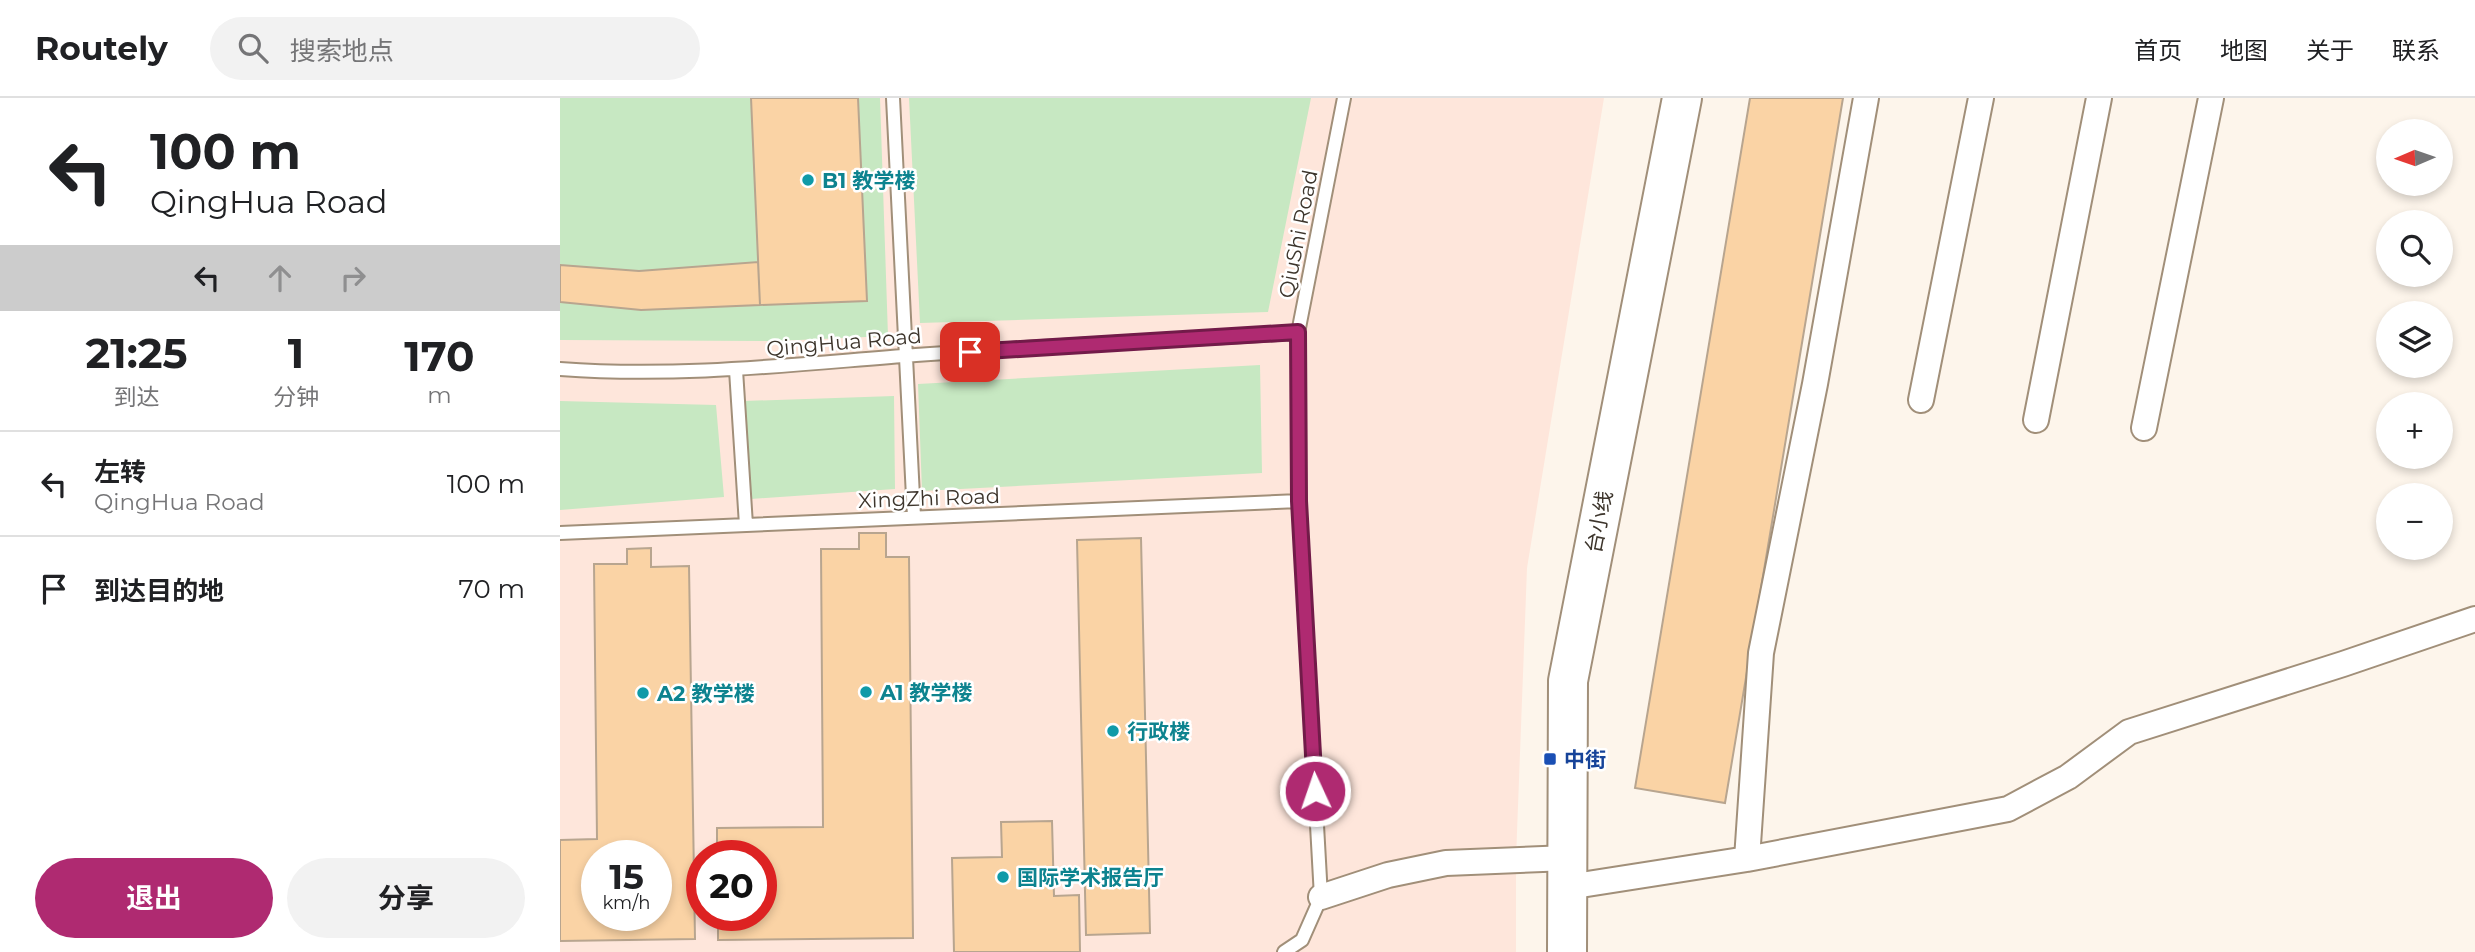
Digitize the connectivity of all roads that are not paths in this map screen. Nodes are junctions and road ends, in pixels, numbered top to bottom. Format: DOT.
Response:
graph roads {
  1 [pos="892,98"];
  2 [pos="1344,98"];
  3 [pos="1682,98"];
  4 [pos="1866,98"];
  5 [pos="1981,98"];
  6 [pos="2099,98"];
  7 [pos="2211,98"];
  8 [pos="1298,332"];
  9 [pos="905,356"];
  10 [pos="560,369"];
  11 [pos="736,370"];
  12 [pos="1921,400"];
  13 [pos="2036,420"];
  14 [pos="2144,428"];
  15 [pos="1299,501"];
  16 [pos="914,517"];
  17 [pos="747,525"];
  18 [pos="560,533"];
  19 [pos="2475,619"];
  20 [pos="1747,859"];
  21 [pos="1568,873"];
  22 [pos="1321,897"];
  23 [pos="1283,952"];
  24 [pos="1567,952"];
  1 -- 9 [label="lane"];
  2 -- 8 [label="lane, QiuShi Road"];
  3 -- 21 [label="highway, 台小线"];
  4 -- 20 [label="street"];
  5 -- 12 [label="street"];
  6 -- 13 [label="street"];
  7 -- 14 [label="street"];
  8 -- 9 [label="lane, QingHua Road"];
  8 -- 15 [label="lane, QiuShi Road"];
  9 -- 11 [label="lane, QingHua Road"];
  9 -- 16 [label="lane"];
  10 -- 11 [label="lane, QingHua Road"];
  11 -- 17 [label="lane"];
  15 -- 16 [label="lane, XingZhi Road"];
  15 -- 22 [label="lane, QiuShi Road"];
  16 -- 17 [label="lane, XingZhi Road"];
  17 -- 18 [label="lane, XingZhi Road"];
  19 -- 20 [label="street"];
  20 -- 21 [label="street"];
  21 -- 22 [label="street"];
  21 -- 24 [label="highway, 台小线"];
  22 -- 23 [label="lane, QiuShi Road"];
}
